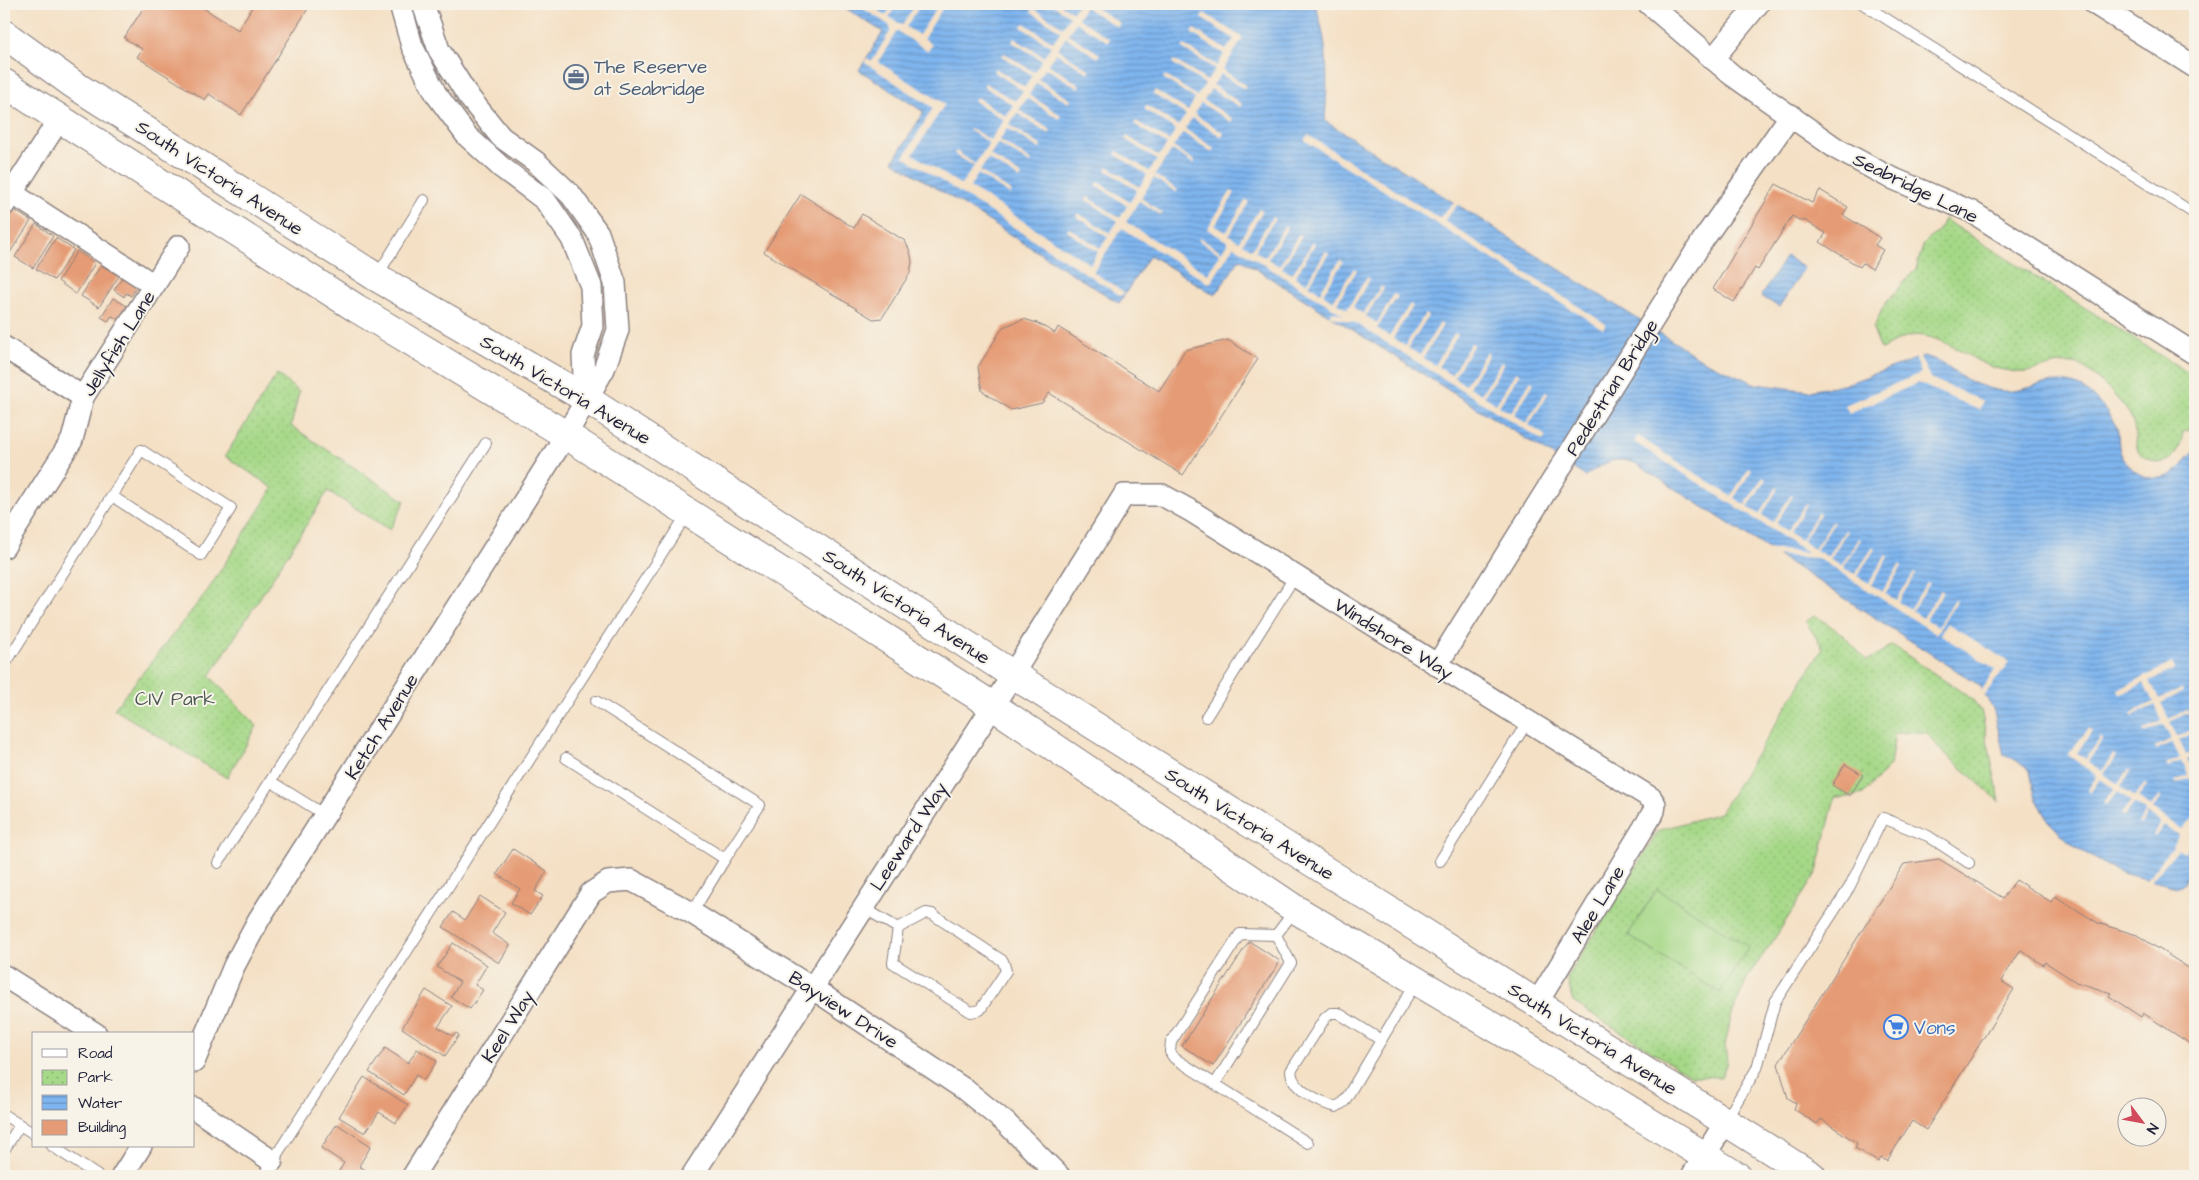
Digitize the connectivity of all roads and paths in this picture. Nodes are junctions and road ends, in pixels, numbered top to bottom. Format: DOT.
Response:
graph roads {
  1 [pos="400,4"];
  2 [pos="423,4"];
  3 [pos="1649,4"];
  4 [pos="1758,4"];
  5 [pos="1863,4"];
  6 [pos="2095,4"];
  7 [pos="4,34"];
  8 [pos="1713,59"];
  9 [pos="2195,67"];
  10 [pos="4,83"];
  11 [pos="1791,114"];
  12 [pos="60,118"];
  13 [pos="6,195"];
  14 [pos="424,200"];
  15 [pos="2195,214"];
  16 [pos="179,246"];
  17 [pos="376,277"];
  18 [pos="154,285"];
  19 [pos="4,347"];
  20 [pos="2195,354"];
  21 [pos="83,397"];
  22 [pos="585,398"];
  23 [pos="566,435"];
  24 [pos="486,443"];
  25 [pos="1124,495"];
  26 [pos="112,496"];
  27 [pos="688,512"];
  28 [pos="4,547"];
  29 [pos="1295,576"];
  30 [pos="1437,664"];
  31 [pos="4,666"];
  32 [pos="1012,674"];
  33 [pos="596,701"];
  34 [pos="993,706"];
  35 [pos="1206,717"];
  36 [pos="1528,721"];
  37 [pos="566,758"];
  38 [pos="270,781"];
  39 [pos="1655,804"];
  40 [pos="325,815"];
  41 [pos="725,859"];
  42 [pos="1440,860"];
  43 [pos="218,862"];
  44 [pos="1969,863"];
  45 [pos="608,882"];
  46 [pos="862,907"];
  47 [pos="1295,909"];
  48 [pos="692,913"];
  49 [pos="898,928"];
  50 [pos="1276,935"];
  51 [pos="4,976"];
  52 [pos="1416,981"];
  53 [pos="812,988"];
  54 [pos="1537,1003"];
  55 [pos="93,1032"];
  56 [pos="1381,1040"];
  57 [pos="195,1060"];
  58 [pos="1215,1084"];
  59 [pos="195,1109"];
  60 [pos="4,1115"];
  61 [pos="1726,1121"];
  62 [pos="20,1125"];
  63 [pos="32,1133"];
  64 [pos="1308,1143"];
  65 [pos="55,1148"];
  66 [pos="140,1148"];
  67 [pos="4,1150"];
  68 [pos="1699,1166"];
  69 [pos="268,1169"];
  70 [pos="98,1176"];
  71 [pos="122,1176"];
  72 [pos="413,1176"];
  73 [pos="692,1176"];
  74 [pos="1059,1176"];
  75 [pos="1737,1176"];
  76 [pos="1812,1176"];
  1 -- 22 [label="street"];
  2 -- 22 [label="street, Ketch Avenue"];
  3 -- 8 [label="street, Seabridge Lane"];
  4 -- 8 [label="street"];
  5 -- 15 [label="lane"];
  6 -- 9 [label="street"];
  7 -- 17 [label="main road, South Victoria Avenue"];
  8 -- 11 [label="street, Seabridge Lane"];
  10 -- 12 [label="main road, South Victoria Avenue"];
  11 -- 20 [label="street, Seabridge Lane"];
  11 -- 30 [label="street, Pedestrian Bridge"];
  12 -- 13 [label="street"];
  12 -- 23 [label="main road, South Victoria Avenue"];
  13 -- 18 [label="street"];
  14 -- 17 [label="lane"];
  16 -- 18 [label="street, Jellyfish Lane"];
  17 -- 22 [label="main road, South Victoria Avenue"];
  18 -- 21 [label="street, Jellyfish Lane"];
  19 -- 21 [label="street"];
  21 -- 28 [label="street, Jellyfish Lane"];
  22 -- 23 [label="street, Ketch Avenue"];
  22 -- 32 [label="main road, South Victoria Avenue"];
  23 -- 27 [label="main road, South Victoria Avenue"];
  23 -- 40 [label="street, Ketch Avenue"];
  24 -- 38 [label="lane"];
  25 -- 29 [label="street, Windshore Way"];
  25 -- 32 [label="street, Leeward Way"];
  26 -- 26 [label="lane"];
  26 -- 31 [label="lane"];
  27 -- 34 [label="main road, South Victoria Avenue"];
  27 -- 69 [label="lane"];
  29 -- 30 [label="street, Windshore Way"];
  29 -- 35 [label="lane"];
  30 -- 36 [label="street, Windshore Way"];
  32 -- 34 [label="street, Leeward Way"];
  32 -- 54 [label="main road, South Victoria Avenue"];
  33 -- 41 [label="lane"];
  34 -- 46 [label="street, Leeward Way"];
  34 -- 47 [label="main road, South Victoria Avenue"];
  36 -- 39 [label="street, Windshore Way"];
  36 -- 42 [label="lane"];
  37 -- 41 [label="lane"];
  38 -- 40 [label="lane"];
  38 -- 43 [label="lane"];
  39 -- 54 [label="street, Alee Lane"];
  40 -- 57 [label="street, Ketch Avenue"];
  41 -- 48 [label="lane"];
  44 -- 61 [label="lane"];
  45 -- 48 [label="street, Bayview Drive"];
  45 -- 72 [label="street, Keel Way"];
  46 -- 49 [label="lane"];
  46 -- 53 [label="street, Leeward Way"];
  47 -- 50 [label="lane"];
  47 -- 52 [label="main road, South Victoria Avenue"];
  48 -- 53 [label="street, Bayview Drive"];
  49 -- 49 [label="lane"];
  50 -- 58 [label="lane"];
  50 -- 58 [label="lane"];
  51 -- 55 [label="street"];
  52 -- 56 [label="lane"];
  52 -- 68 [label="main road, South Victoria Avenue"];
  53 -- 73 [label="street, Leeward Way"];
  53 -- 74 [label="street, Bayview Drive"];
  54 -- 61 [label="main road, South Victoria Avenue"];
  56 -- 56 [label="lane"];
  58 -- 64 [label="lane"];
  59 -- 69 [label="street"];
  60 -- 62 [label="lane"];
  61 -- 68 [label="street"];
  61 -- 76 [label="main road, South Victoria Avenue"];
  62 -- 63 [label="lane"];
  62 -- 67 [label="lane"];
  65 -- 70 [label="lane"];
  66 -- 71 [label="street"];
  68 -- 75 [label="main road, South Victoria Avenue"];
}
